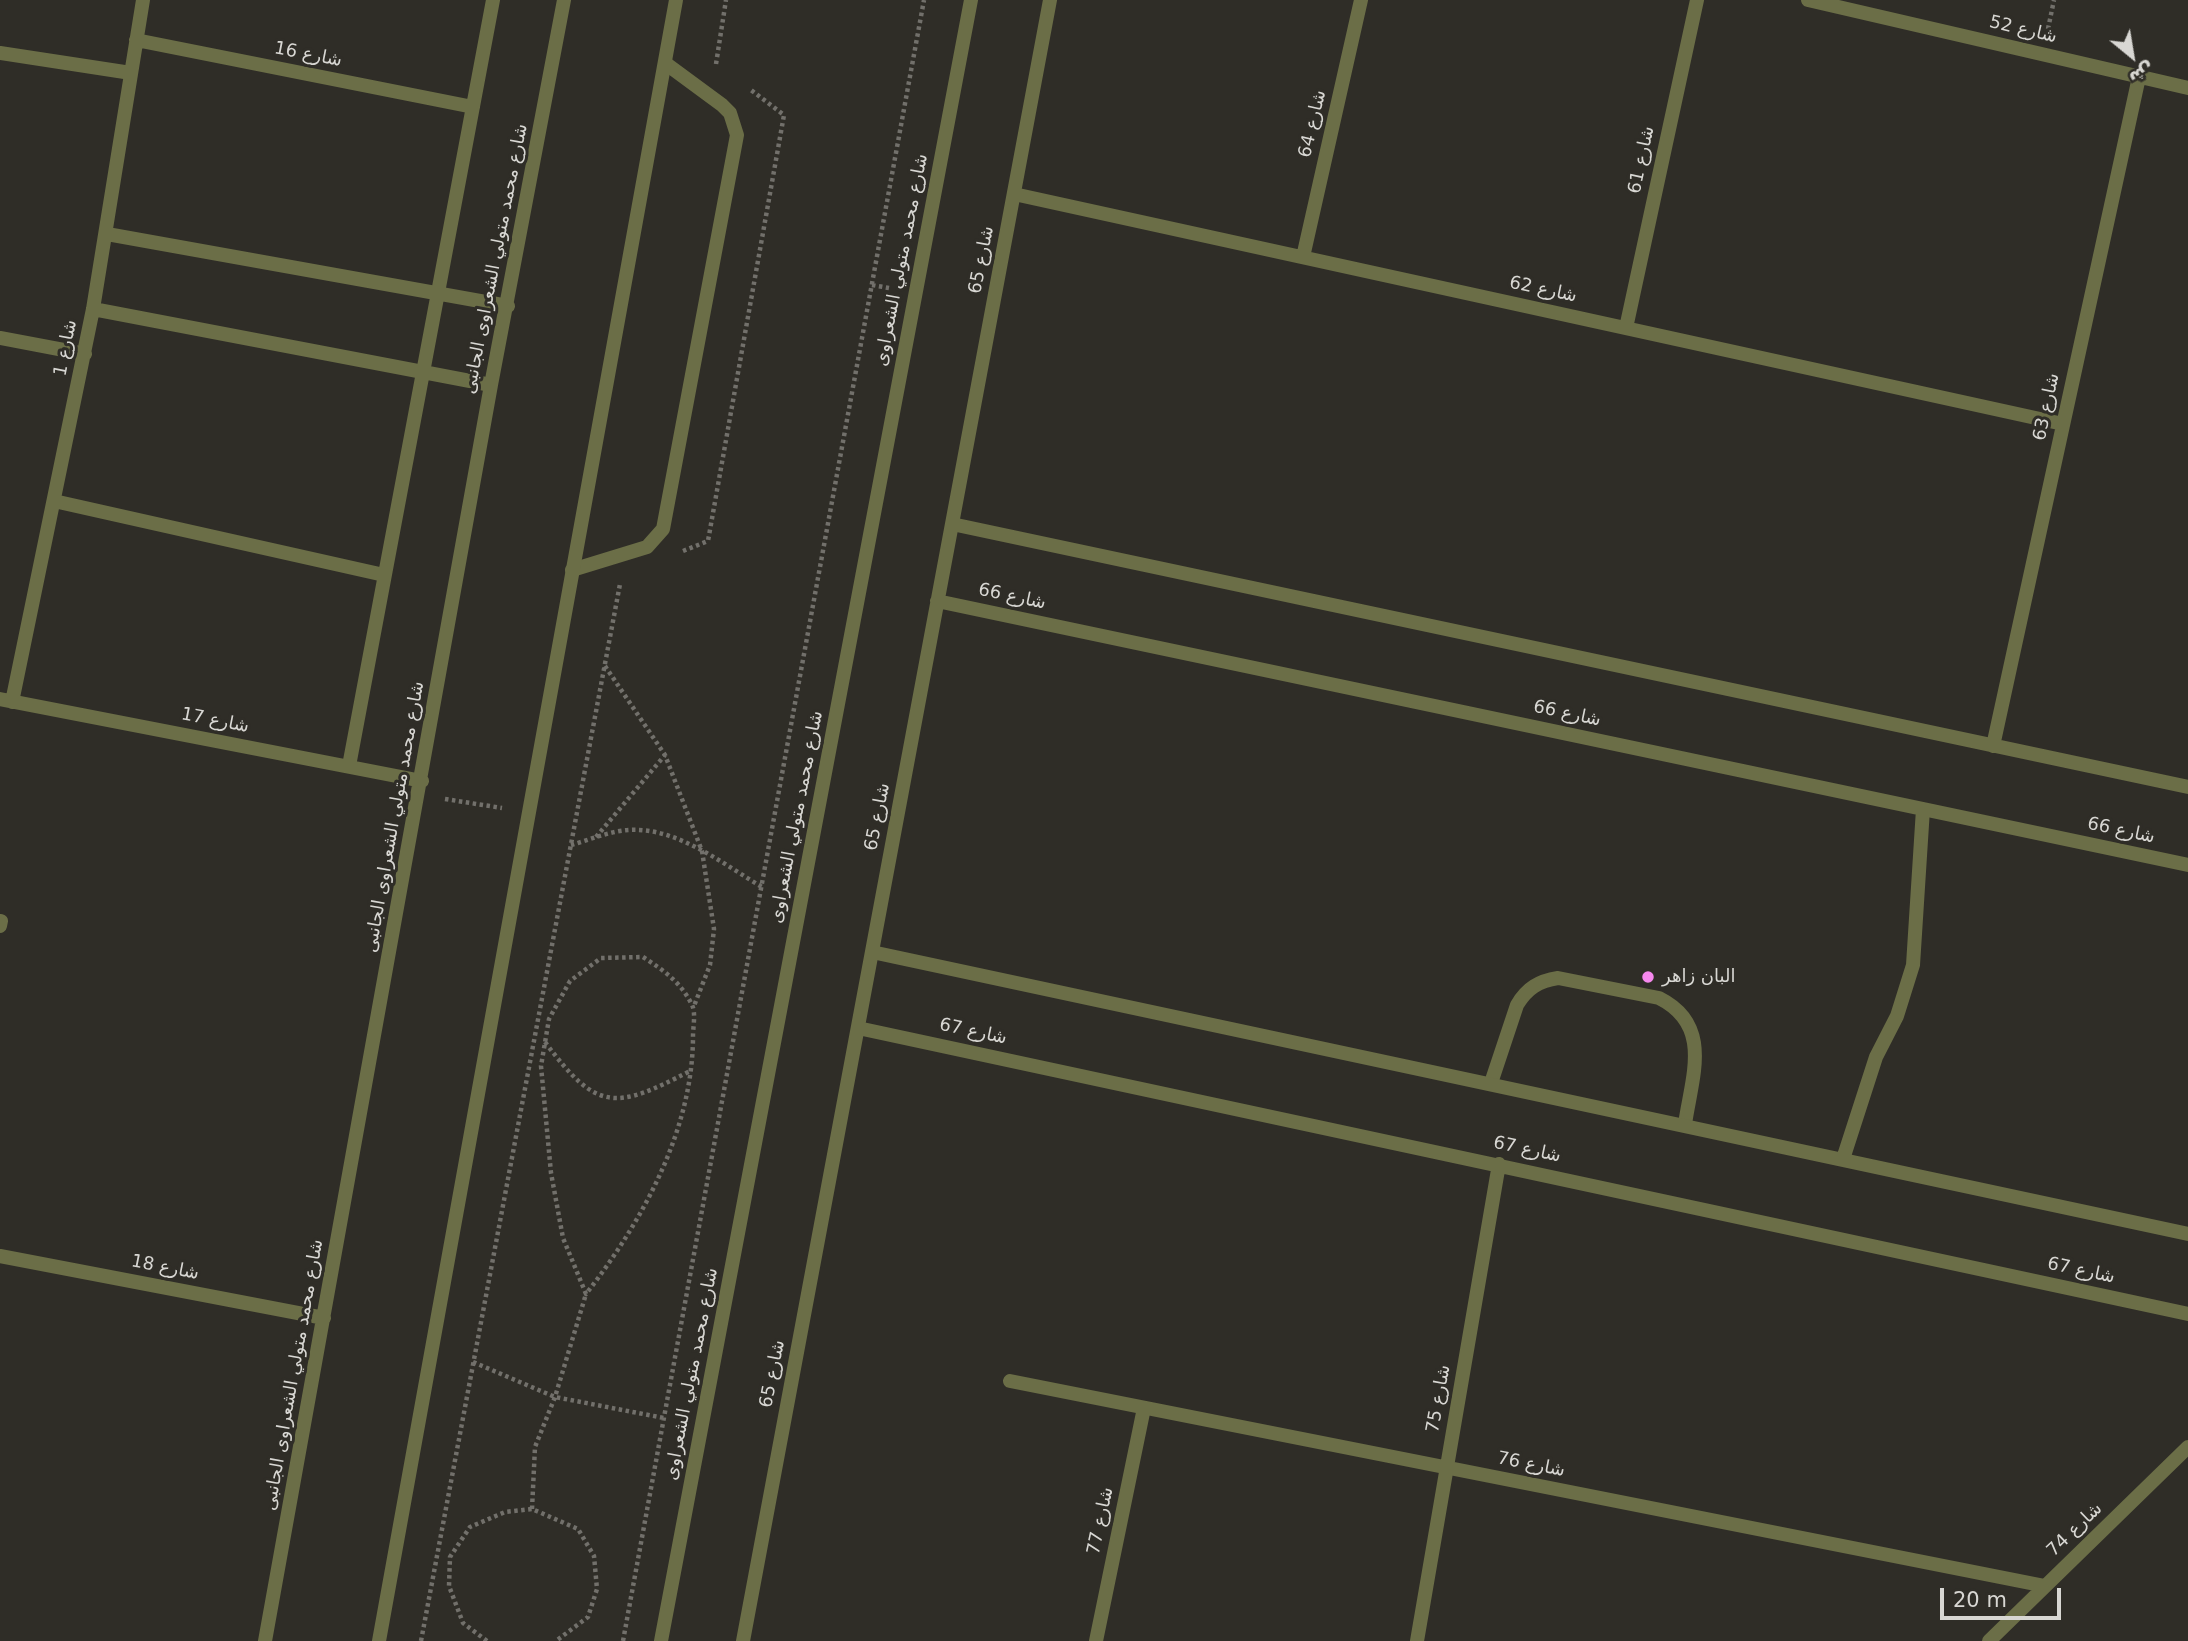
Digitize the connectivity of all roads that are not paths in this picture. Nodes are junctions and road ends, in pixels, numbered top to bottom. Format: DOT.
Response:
graph roads {
  1 [pos="144,0"];
  2 [pos="493,0"];
  3 [pos="564,0"];
  4 [pos="676,0"];
  5 [pos="971,0"];
  6 [pos="1050,0"];
  7 [pos="1361,0"];
  8 [pos="1697,0"];
  9 [pos="1808,0"];
  10 [pos="136,40"];
  11 [pos="0,52"];
  12 [pos="665,64"];
  13 [pos="131,73"];
  14 [pos="2139,77"];
  15 [pos="2188,88"];
  16 [pos="473,107"];
  17 [pos="1014,194"];
  18 [pos="107,234"];
  19 [pos="1303,257"];
  20 [pos="438,293"];
  21 [pos="508,306"];
  22 [pos="93,309"];
  23 [pos="1626,328"];
  24 [pos="0,338"];
  25 [pos="85,354"];
  26 [pos="423,372"];
  27 [pos="491,385"];
  28 [pos="2063,424"];
  29 [pos="54,501"];
  30 [pos="952,524"];
  31 [pos="572,570"];
  32 [pos="384,575"];
  33 [pos="937,601"];
  34 [pos="6,700"];
  35 [pos="1993,746"];
  36 [pos="349,766"];
  37 [pos="2188,787"];
  38 [pos="421,788"];
  39 [pos="1923,809"];
  40 [pos="2188,865"];
  41 [pos="872,952"];
  42 [pos="858,1028"];
  43 [pos="1491,1083"];
  44 [pos="1685,1124"];
  45 [pos="1843,1159"];
  46 [pos="1499,1164"];
  47 [pos="2188,1234"];
  48 [pos="0,1256"];
  49 [pos="2188,1314"];
  50 [pos="324,1318"];
  51 [pos="1010,1381"];
  52 [pos="1144,1408"];
  53 [pos="2188,1447"];
  54 [pos="1447,1468"];
  55 [pos="2045,1586"];
  56 [pos="265,1641"];
  57 [pos="379,1641"];
  58 [pos="661,1641"];
  59 [pos="743,1641"];
  60 [pos="1096,1641"];
  61 [pos="1417,1641"];
  62 [pos="1989,1641"];
  1 -- 10 [label="street, شارع 1"];
  2 -- 16 [label="street"];
  3 -- 21 [label="street, شارع محمد متولي الشعراوى الجانبى"];
  4 -- 12 [label="street"];
  5 -- 58 [label="street, شارع محمد متولي الشعراوى"];
  6 -- 17 [label="street, شارع 65"];
  7 -- 19 [label="street, شارع 64"];
  8 -- 23 [label="street, شارع 61"];
  9 -- 14 [label="street, شارع 52"];
  10 -- 13 [label="street, شارع 1"];
  10 -- 16 [label="street, شارع 16"];
  11 -- 13 [label="street"];
  12 -- 31 [label="street"];
  12 -- 31 [label="street"];
  13 -- 18 [label="street, شارع 1"];
  14 -- 15 [label="street, شارع 52"];
  14 -- 28 [label="street, شارع 63"];
  16 -- 20 [label="street"];
  17 -- 19 [label="street, شارع 62"];
  17 -- 30 [label="street, شارع 65"];
  18 -- 20 [label="street"];
  18 -- 22 [label="street, شارع 1"];
  19 -- 23 [label="street, شارع 62"];
  20 -- 21 [label="street"];
  20 -- 26 [label="street"];
  21 -- 27 [label="street, شارع محمد متولي الشعراوى الجانبى"];
  22 -- 25 [label="street, شارع 1"];
  22 -- 26 [label="street"];
  23 -- 28 [label="street, شارع 62"];
  24 -- 25 [label="street"];
  25 -- 29 [label="street, شارع 1"];
  26 -- 27 [label="street"];
  26 -- 32 [label="street"];
  27 -- 38 [label="street, شارع محمد متولي الشعراوى الجانبى"];
  28 -- 35 [label="street, شارع 63"];
  29 -- 32 [label="street"];
  29 -- 34 [label="street, شارع 1"];
  30 -- 33 [label="street, شارع 65"];
  30 -- 35 [label="street"];
  31 -- 57 [label="street"];
  32 -- 36 [label="street"];
  33 -- 39 [label="street, شارع 66"];
  33 -- 41 [label="street, شارع 65"];
  34 -- 36 [label="street, شارع 17"];
  35 -- 37 [label="street"];
  36 -- 38 [label="street, شارع 17"];
  38 -- 50 [label="street, شارع محمد متولي الشعراوى الجانبى"];
  39 -- 40 [label="street, شارع 66"];
  39 -- 45 [label="street"];
  41 -- 42 [label="street, شارع 65"];
  41 -- 43 [label="street"];
  42 -- 46 [label="street, شارع 67"];
  42 -- 59 [label="street, شارع 65"];
  43 -- 44 [label="street"];
  43 -- 44 [label="street"];
  44 -- 45 [label="street"];
  45 -- 47 [label="street"];
  46 -- 49 [label="street, شارع 67"];
  46 -- 54 [label="street, شارع 75"];
  48 -- 50 [label="street, شارع 18"];
  50 -- 56 [label="street, شارع محمد متولي الشعراوى الجانبى"];
  51 -- 52 [label="street, شارع 76"];
  52 -- 54 [label="street, شارع 76"];
  52 -- 60 [label="street, شارع 77"];
  53 -- 55 [label="street, شارع 74"];
  54 -- 55 [label="street, شارع 76"];
  54 -- 61 [label="street, شارع 75"];
  55 -- 62 [label="street, شارع 74"];
}
